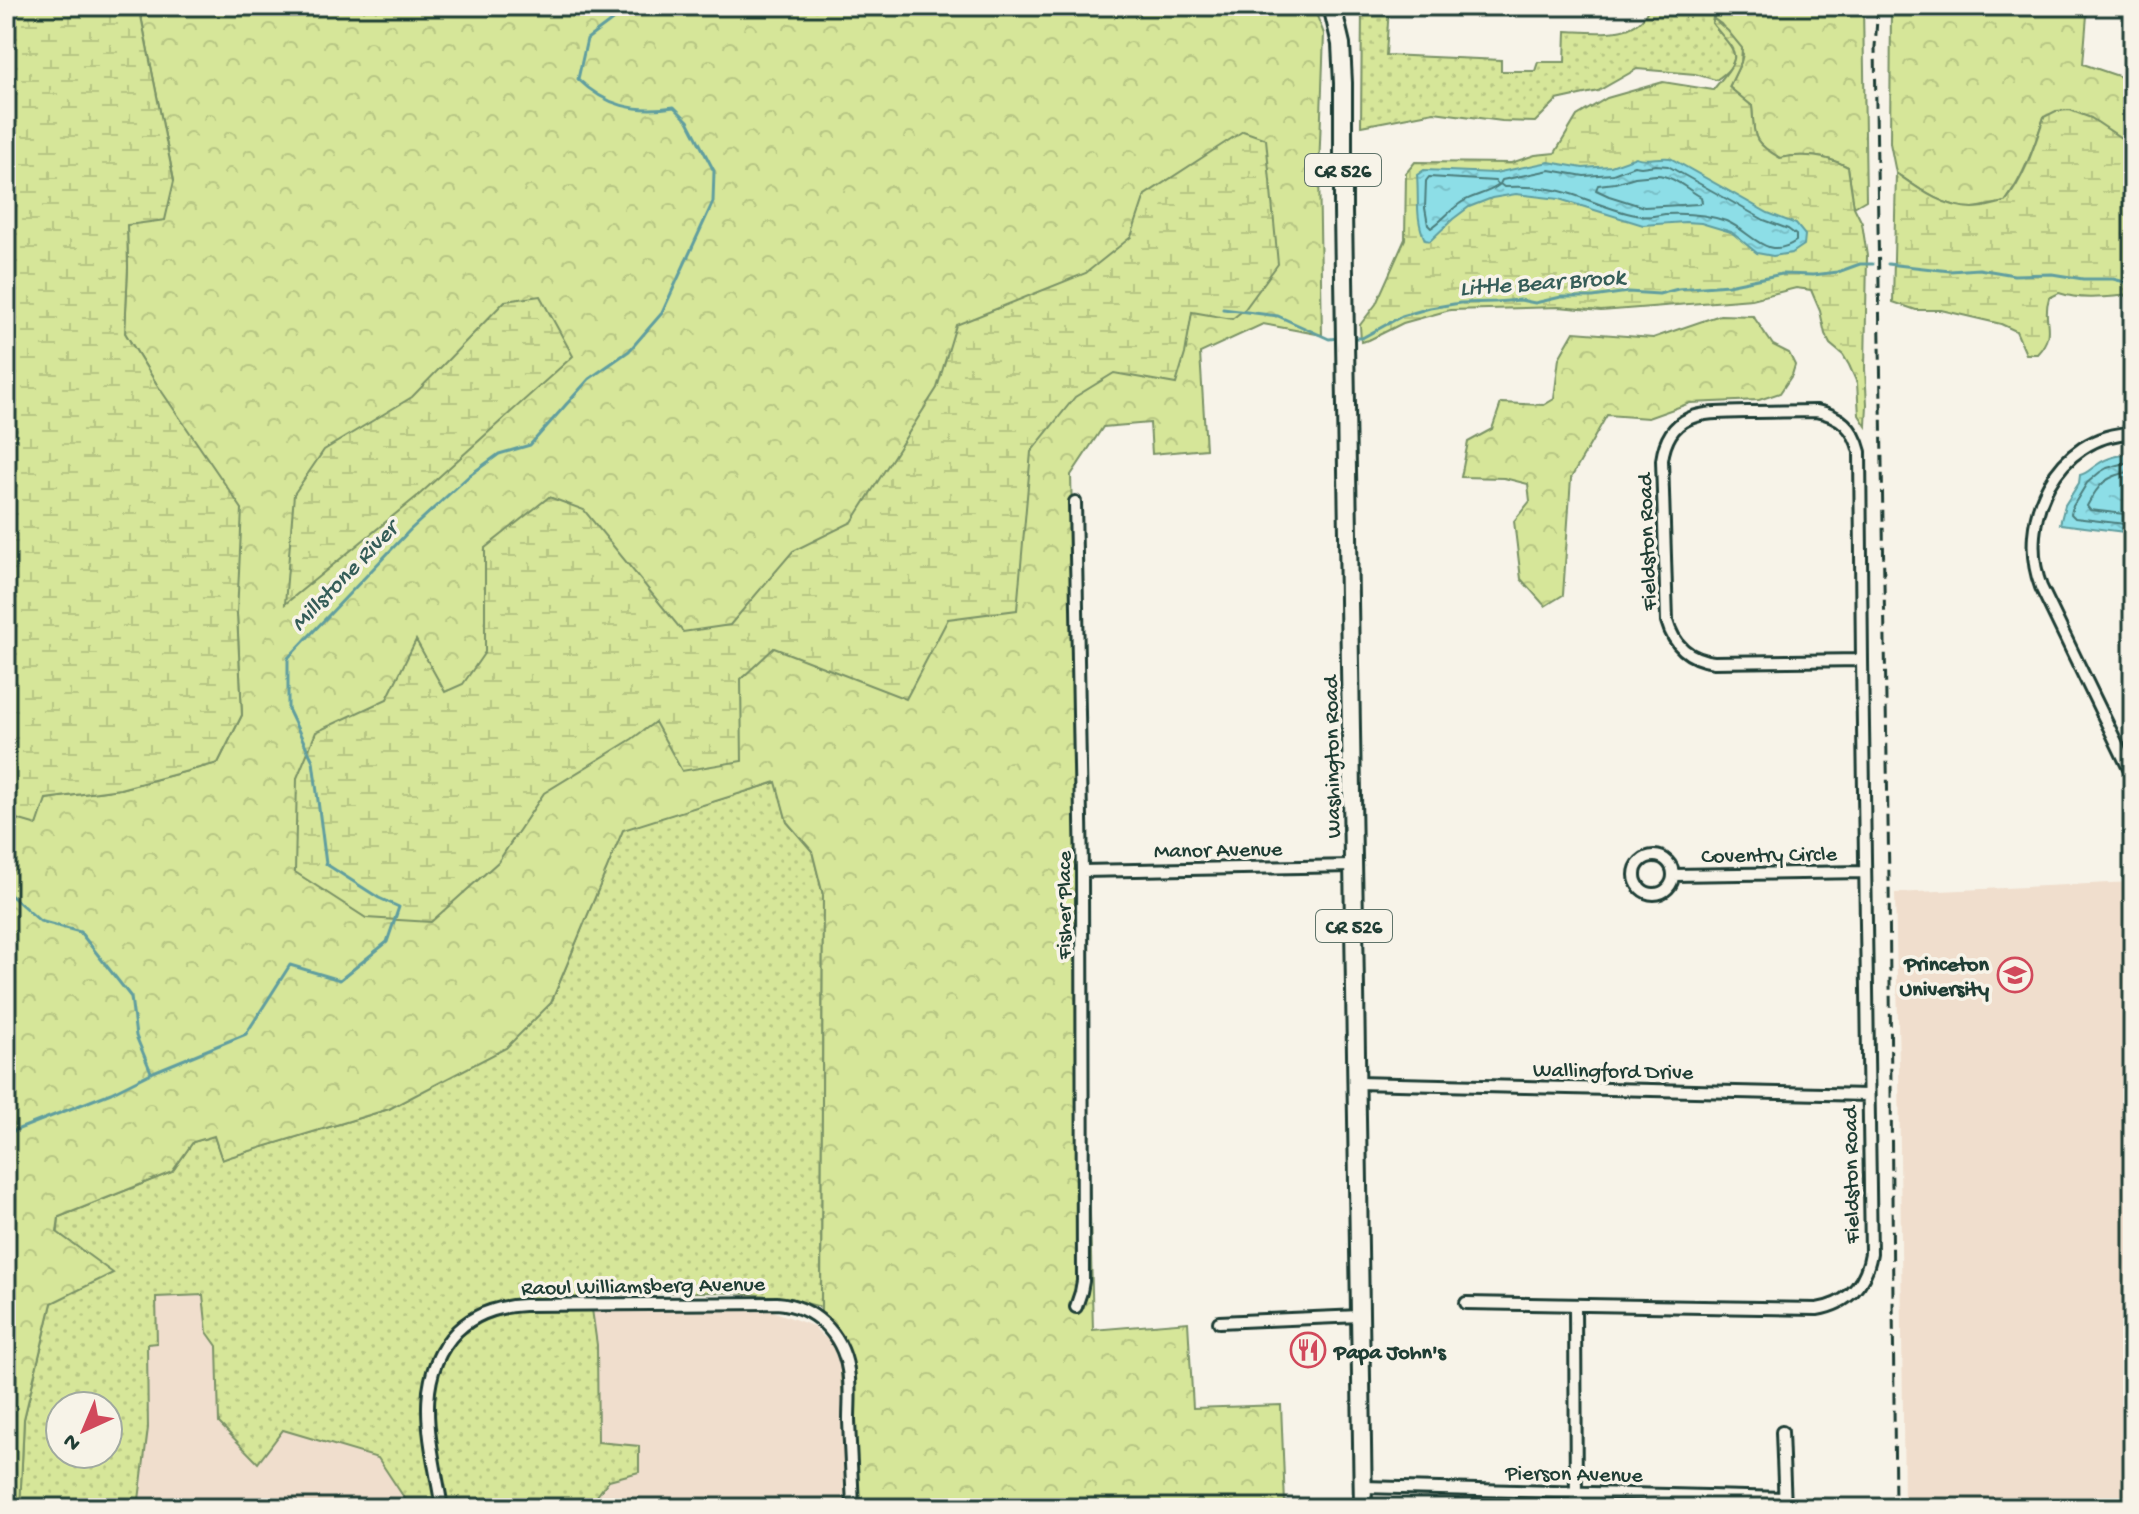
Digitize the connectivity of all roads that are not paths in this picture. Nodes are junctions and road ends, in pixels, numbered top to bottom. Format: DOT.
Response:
graph roads {
  1 [pos="1332,6"];
  2 [pos="2133,433"];
  3 [pos="1075,502"];
  4 [pos="1862,660"];
  5 [pos="2133,777"];
  6 [pos="1353,866"];
  7 [pos="1082,871"];
  8 [pos="1865,872"];
  9 [pos="1673,875"];
  10 [pos="1356,1083"];
  11 [pos="1868,1095"];
  12 [pos="1466,1303"];
  13 [pos="1575,1305"];
  14 [pos="1076,1307"];
  15 [pos="1360,1316"];
  16 [pos="1219,1322"];
  17 [pos="1782,1432"];
  18 [pos="1363,1487"];
  19 [pos="1576,1492"];
  20 [pos="1785,1503"];
  21 [pos="442,1508"];
  22 [pos="853,1508"];
  23 [pos="1363,1508"];
  24 [pos="1576,1508"];
  1 -- 6 [label="main road, Washington Road / CR 526"];
  2 -- 5 [label="street"];
  3 -- 7 [label="street, Fisher Place"];
  4 -- 4 [label="street, Fieldston Road"];
  4 -- 8 [label="street, Fieldston Road"];
  6 -- 7 [label="street, Manor Avenue"];
  6 -- 10 [label="main road, Washington Road / CR 526"];
  7 -- 14 [label="street, Fisher Place"];
  8 -- 9 [label="street, Coventry Circle"];
  8 -- 11 [label="street, Fieldston Road"];
  10 -- 11 [label="street, Wallingford Drive"];
  10 -- 15 [label="main road, Washington Road / CR 526"];
  11 -- 13 [label="street, Fieldston Road"];
  12 -- 13 [label="street, Fieldston Road"];
  13 -- 19 [label="street"];
  15 -- 16 [label="street"];
  15 -- 18 [label="main road, Washington Road / CR 526"];
  17 -- 20 [label="street"];
  18 -- 19 [label="street, Pierson Avenue"];
  18 -- 23 [label="main road, Washington Road / CR 526"];
  19 -- 20 [label="street, Pierson Avenue"];
  19 -- 24 [label="street"];
  21 -- 22 [label="street, Raoul Williamsberg Avenue"];
}
